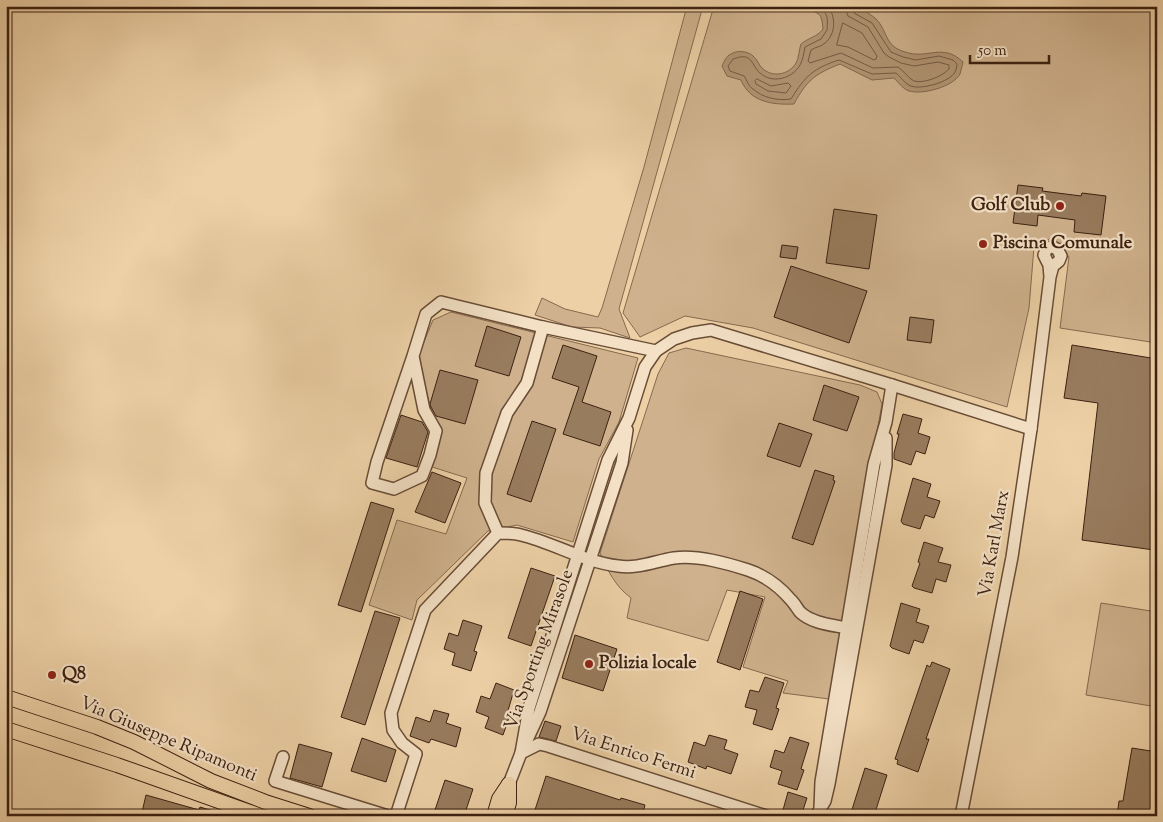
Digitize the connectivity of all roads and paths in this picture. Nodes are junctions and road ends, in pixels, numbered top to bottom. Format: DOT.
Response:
graph roads {
  1 [pos="1050,277"];
  2 [pos="543,327"];
  3 [pos="656,351"];
  4 [pos="413,356"];
  5 [pos="892,385"];
  6 [pos="629,418"];
  7 [pos="886,422"];
  8 [pos="1031,429"];
  9 [pos="498,533"];
  10 [pos="578,554"];
  11 [pos="591,559"];
  12 [pos="846,628"];
  13 [pos="6,696"];
  14 [pos="6,729"];
  15 [pos="521,753"];
  16 [pos="283,757"];
  17 [pos="509,784"];
  18 [pos="818,812"];
  19 [pos="261,816"];
  20 [pos="309,816"];
  21 [pos="388,816"];
  22 [pos="396,816"];
  23 [pos="494,816"];
  24 [pos="505,816"];
  25 [pos="766,816"];
  26 [pos="961,816"];
  1 -- 8 [label="street, Via Karl Marx"];
  2 -- 3 [label="street"];
  2 -- 4 [label="street"];
  2 -- 9 [label="street"];
  3 -- 5 [label="street, Via Sporting Mirasole"];
  3 -- 6 [label="street, Via Sporting Mirasole"];
  4 -- 4 [label="street"];
  5 -- 7 [label="street"];
  5 -- 8 [label="street, Via Sporting Mirasole"];
  6 -- 10 [label="street, Via Sporting Mirasole"];
  6 -- 11 [label="street, Via Sporting Mirasole"];
  7 -- 12 [label="street"];
  7 -- 18 [label="street"];
  8 -- 26 [label="street, Via Karl Marx"];
  9 -- 10 [label="street, Via Sporting Mirasole"];
  9 -- 22 [label="street"];
  10 -- 11 [label="street, Via Sporting Mirasole"];
  10 -- 15 [label="street, Via Sporting Mirasole"];
  11 -- 12 [label="street, Via Sporting Mirasole"];
  11 -- 15 [label="street, Via Sporting Mirasole"];
  12 -- 18 [label="street"];
  13 -- 20 [label="main road, Via Giuseppe Ripamonti"];
  14 -- 19 [label="main road"];
  15 -- 17 [label="street"];
  15 -- 25 [label="street, Via Enrico Fermi"];
  16 -- 21 [label="street"];
  17 -- 23 [label="main road"];
  17 -- 24 [label="main road"];
}
